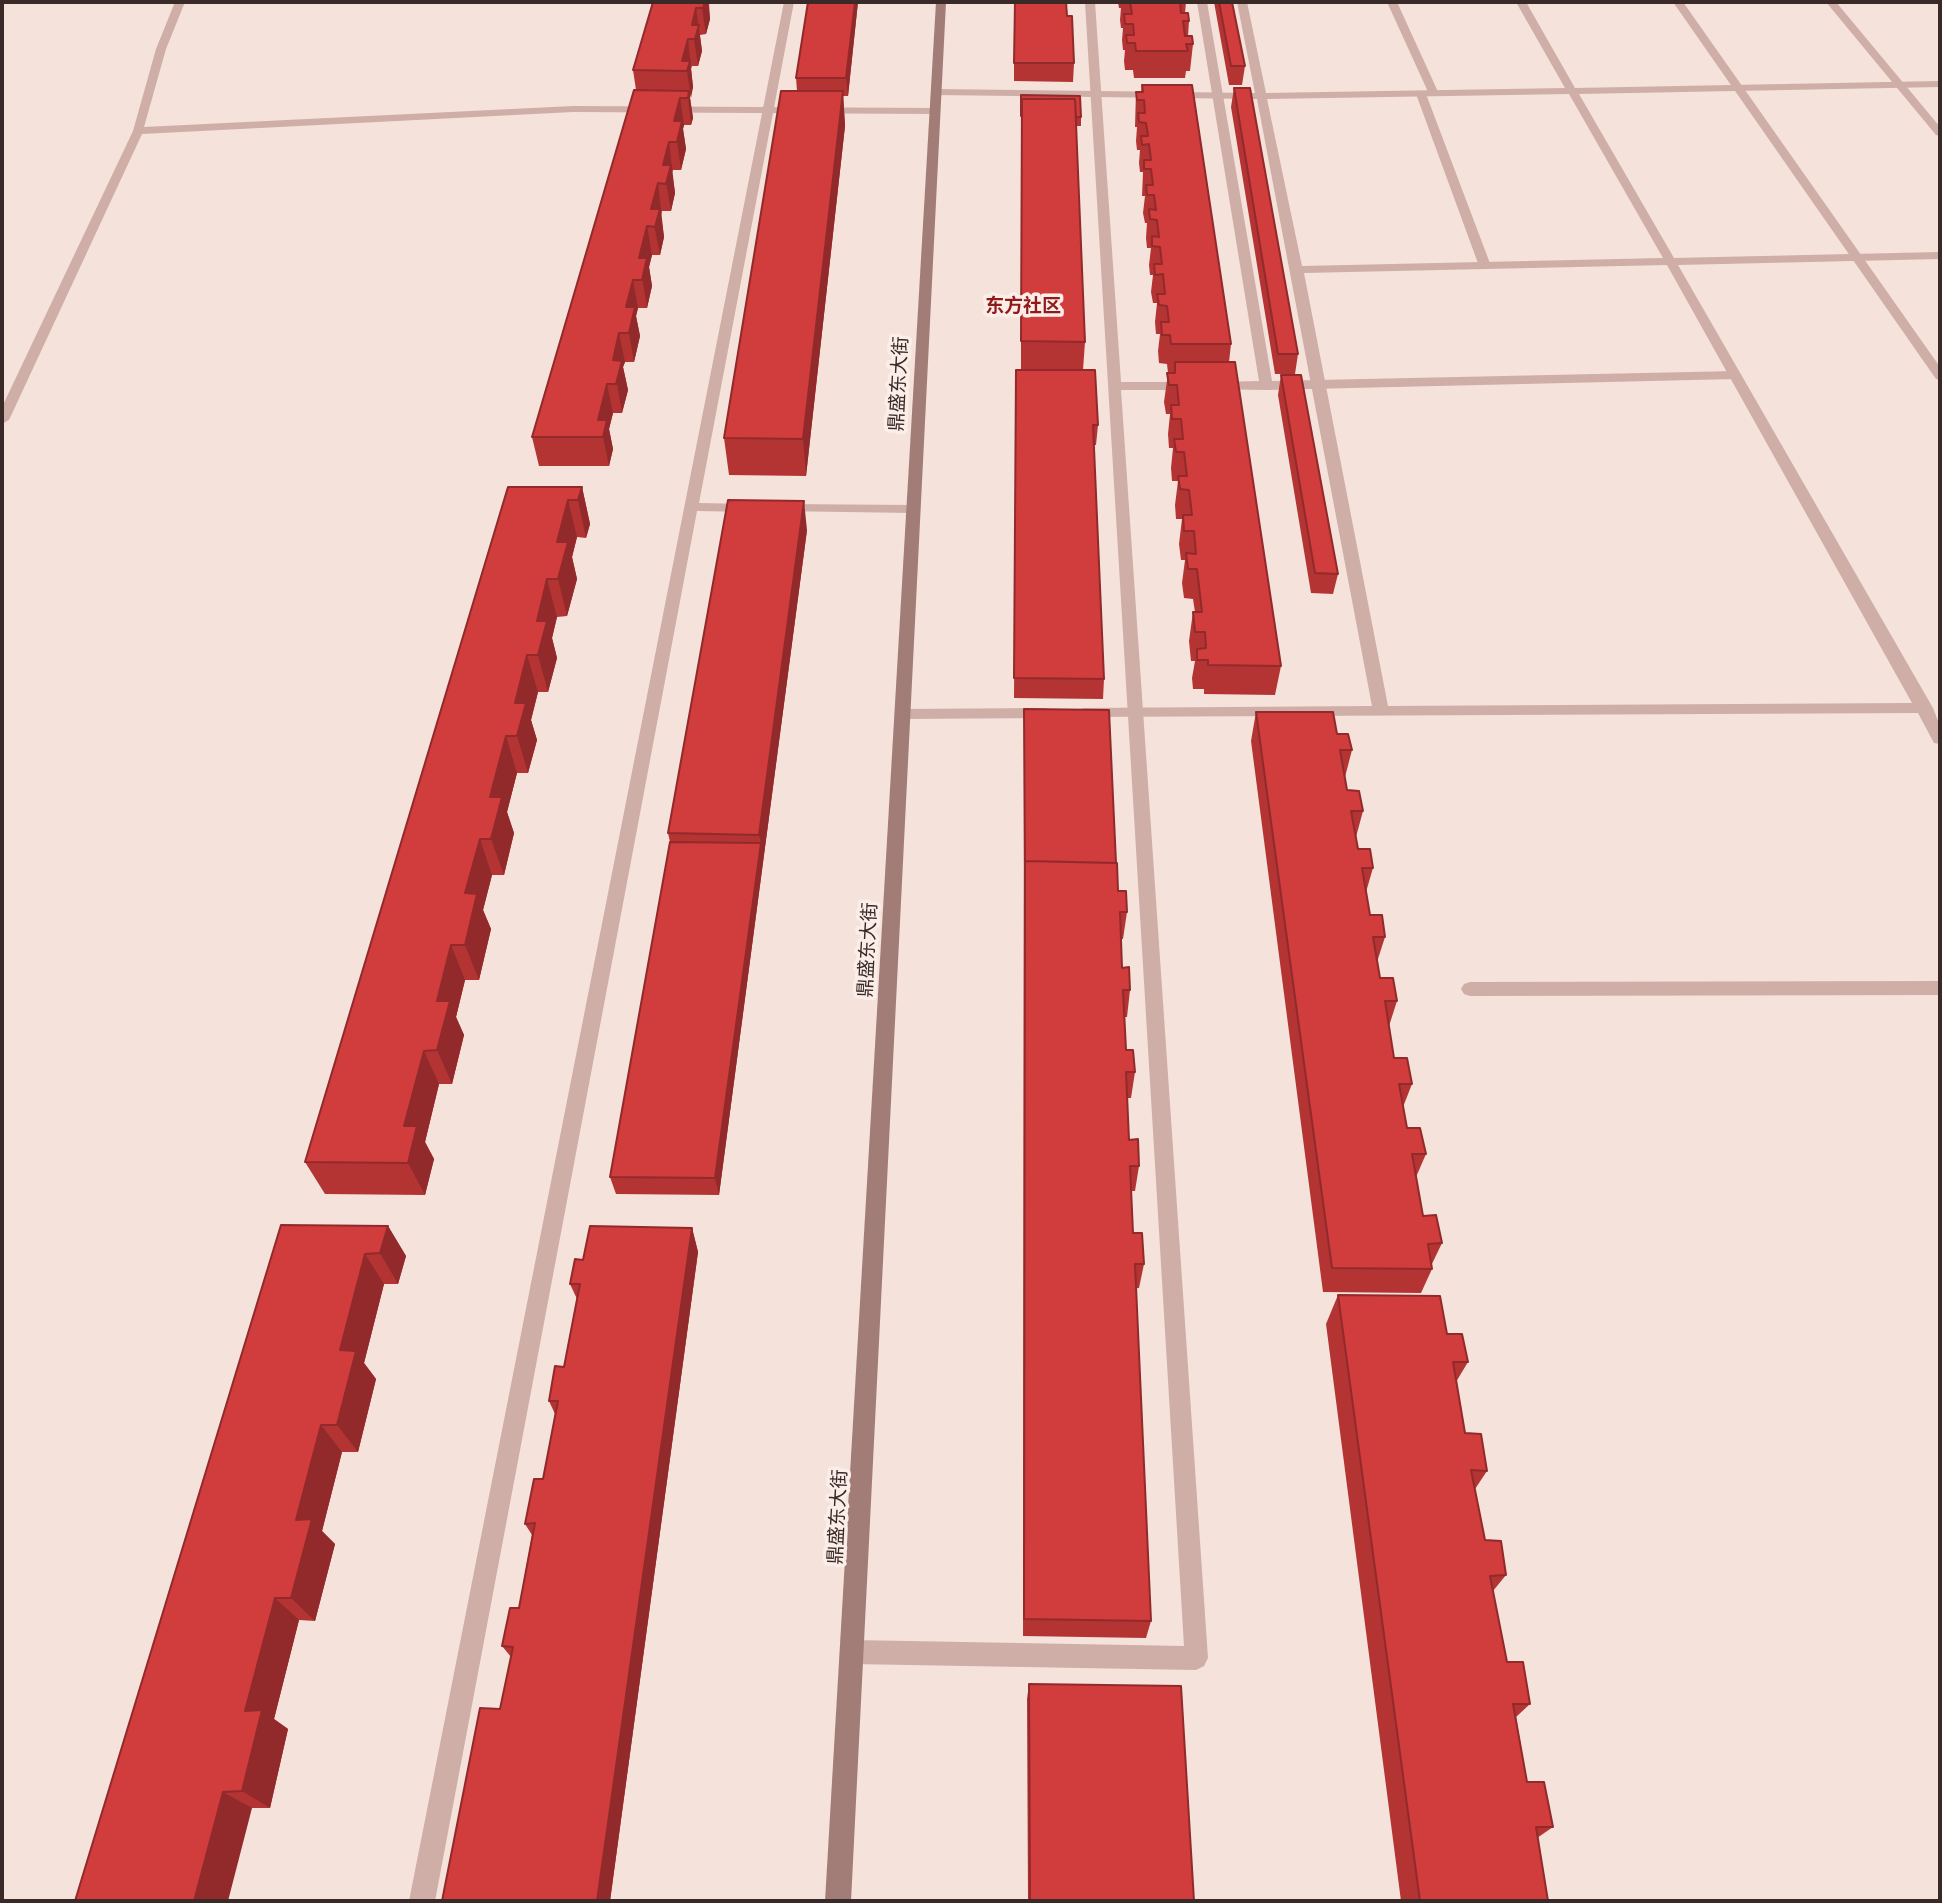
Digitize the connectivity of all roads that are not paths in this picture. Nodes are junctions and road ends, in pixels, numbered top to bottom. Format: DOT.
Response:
graph roads {
  1 [pos="180,2"];
  2 [pos="789,2"];
  3 [pos="941,2"];
  4 [pos="1090,2"];
  5 [pos="1202,2"];
  6 [pos="1242,2"];
  7 [pos="1392,2"];
  8 [pos="1521,2"];
  9 [pos="1678,2"];
  10 [pos="1831,2"];
  11 [pos="1940,84"];
  12 [pos="1900,85"];
  13 [pos="1739,88"];
  14 [pos="1573,91"];
  15 [pos="936,92"];
  16 [pos="1096,94"];
  17 [pos="1421,94"];
  18 [pos="1434,94"];
  19 [pos="1218,96"];
  20 [pos="1261,96"];
  21 [pos="768,110"];
  22 [pos="935,111"];
  23 [pos="138,131"];
  24 [pos="1940,134"];
  25 [pos="1940,256"];
  26 [pos="1858,257"];
  27 [pos="1671,262"];
  28 [pos="1485,266"];
  29 [pos="1297,270"];
  30 [pos="1736,375"];
  31 [pos="1940,376"];
  32 [pos="1115,386"];
  33 [pos="1266,386"];
  34 [pos="1319,386"];
  35 [pos="2,420"];
  36 [pos="692,507"];
  37 [pos="913,509"];
  38 [pos="1925,708"];
  39 [pos="1381,712"];
  40 [pos="1136,713"];
  41 [pos="902,714"];
  42 [pos="1940,739"];
  43 [pos="1940,988"];
  44 [pos="1470,989"];
  45 [pos="852,1652"];
  46 [pos="422,1901"];
  47 [pos="838,1901"];
  1 -- 23 [label="street"];
  2 -- 21 [label="street"];
  3 -- 15 [label="main road, 鼎盛东大街"];
  4 -- 16 [label="street"];
  5 -- 19 [label="street"];
  6 -- 20 [label="street"];
  7 -- 18 [label="street"];
  8 -- 14 [label="street"];
  9 -- 13 [label="street"];
  10 -- 12 [label="street"];
  11 -- 12 [label="street"];
  12 -- 13 [label="street"];
  12 -- 24 [label="street"];
  13 -- 14 [label="street"];
  13 -- 26 [label="street"];
  14 -- 18 [label="street"];
  14 -- 27 [label="street"];
  15 -- 16 [label="street"];
  15 -- 22 [label="main road, 鼎盛东大街"];
  16 -- 19 [label="street"];
  16 -- 32 [label="street"];
  17 -- 18 [label="street"];
  17 -- 20 [label="street"];
  17 -- 28 [label="street"];
  19 -- 20 [label="street"];
  19 -- 33 [label="street"];
  20 -- 29 [label="street"];
  21 -- 22 [label="street"];
  21 -- 23 [label="street"];
  21 -- 36 [label="street"];
  22 -- 37 [label="main road, 鼎盛东大街"];
  23 -- 35 [label="street"];
  25 -- 26 [label="street"];
  26 -- 27 [label="street"];
  26 -- 31 [label="street"];
  27 -- 28 [label="street"];
  27 -- 30 [label="street"];
  28 -- 29 [label="street"];
  29 -- 34 [label="street"];
  30 -- 34 [label="street"];
  30 -- 38 [label="street"];
  32 -- 33 [label="street"];
  32 -- 40 [label="street"];
  33 -- 34 [label="street"];
  34 -- 39 [label="street"];
  36 -- 37 [label="street"];
  36 -- 46 [label="street"];
  37 -- 41 [label="main road, 鼎盛东大街"];
  38 -- 39 [label="street"];
  38 -- 42 [label="street"];
  39 -- 40 [label="street"];
  40 -- 41 [label="street"];
  40 -- 45 [label="street"];
  41 -- 45 [label="main road, 鼎盛东大街"];
  43 -- 44 [label="street"];
  45 -- 47 [label="main road, 鼎盛东大街"];
}
